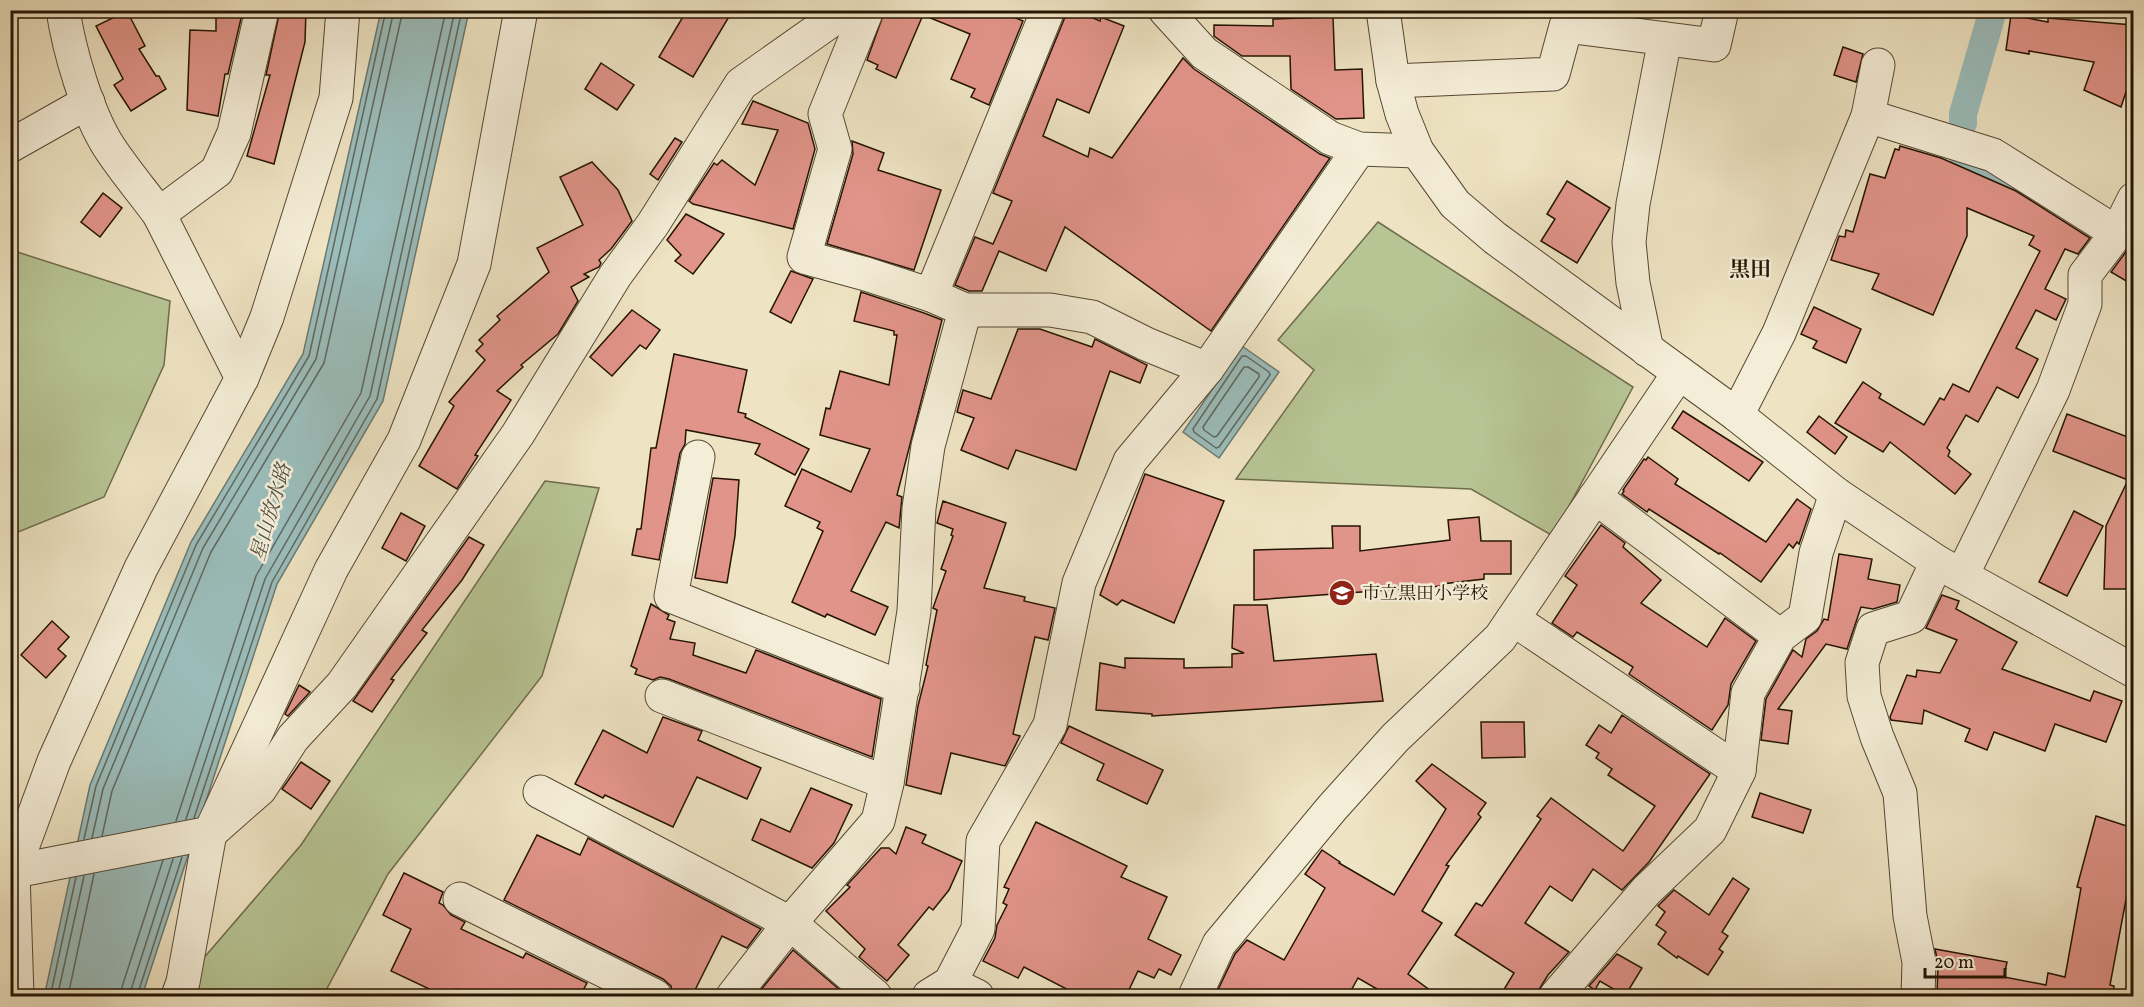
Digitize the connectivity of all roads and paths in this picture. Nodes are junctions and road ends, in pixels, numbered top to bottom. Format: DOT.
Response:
graph roads {
  1 [pos="262,10"];
  2 [pos="343,10"];
  3 [pos="521,10"];
  4 [pos="846,10"];
  5 [pos="867,10"];
  6 [pos="1048,10"];
  7 [pos="1166,10"];
  8 [pos="1383,10"];
  9 [pos="1722,10"];
  10 [pos="72,14"];
  11 [pos="1665,39"];
  12 [pos="1878,65"];
  13 [pos="1393,81"];
  14 [pos="88,102"];
  15 [pos="1868,116"];
  16 [pos="10,146"];
  17 [pos="1359,149"];
  18 [pos="1417,151"];
  19 [pos="159,214"];
  20 [pos="2126,221"];
  21 [pos="931,295"];
  22 [pos="964,310"];
  23 [pos="1647,350"];
  24 [pos="1208,369"];
  25 [pos="1678,373"];
  26 [pos="242,378"];
  27 [pos="1737,415"];
  28 [pos="698,457"];
  29 [pos="1836,494"];
  30 [pos="1595,497"];
  31 [pos="1950,569"];
  32 [pos="1513,619"];
  33 [pos="1780,636"];
  34 [pos="2133,671"];
  35 [pos="903,688"];
  36 [pos="662,696"];
  37 [pos="1739,771"];
  38 [pos="887,783"];
  39 [pos="540,792"];
  40 [pos="210,833"];
  41 [pos="12,872"];
  42 [pos="460,899"];
  43 [pos="790,923"];
  44 [pos="952,992"];
  45 [pos="17,996"];
  46 [pos="178,996"];
  47 [pos="655,996"];
  48 [pos="733,996"];
  49 [pos="875,996"];
  50 [pos="1195,996"];
  51 [pos="1556,996"];
  52 [pos="1918,996"];
  1 -- 19 [label="street"];
  2 -- 26 [label="street"];
  3 -- 40 [label="street"];
  4 -- 40 [label="street"];
  5 -- 21 [label="street"];
  6 -- 21 [label="street"];
  7 -- 17 [label="street"];
  8 -- 13 [label="street"];
  9 -- 11 [label="street"];
  10 -- 14 [label="street"];
  11 -- 13 [label="street"];
  11 -- 23 [label="street"];
  12 -- 15 [label="street"];
  13 -- 18 [label="street"];
  14 -- 16 [label="street"];
  14 -- 19 [label="street"];
  15 -- 20 [label="street"];
  15 -- 27 [label="street"];
  17 -- 18 [label="street"];
  17 -- 24 [label="street"];
  18 -- 23 [label="street"];
  19 -- 26 [label="street"];
  20 -- 31 [label="street"];
  21 -- 22 [label="street"];
  22 -- 24 [label="street"];
  22 -- 35 [label="street"];
  23 -- 25 [label="street"];
  24 -- 44 [label="street"];
  25 -- 27 [label="street"];
  25 -- 30 [label="street"];
  26 -- 41 [label="street"];
  27 -- 29 [label="street"];
  28 -- 35 [label="street"];
  29 -- 31 [label="street"];
  29 -- 33 [label="street"];
  30 -- 32 [label="street"];
  30 -- 33 [label="street"];
  31 -- 34 [label="street"];
  31 -- 52 [label="street"];
  32 -- 37 [label="street"];
  32 -- 50 [label="street"];
  33 -- 37 [label="street"];
  35 -- 38 [label="street"];
  36 -- 38 [label="street"];
  37 -- 51 [label="street"];
  38 -- 43 [label="street"];
  39 -- 43 [label="street"];
  40 -- 41 [label="street"];
  40 -- 46 [label="street"];
  41 -- 45 [label="street"];
  42 -- 47 [label="street"];
  43 -- 48 [label="street"];
  43 -- 49 [label="street"];
}
